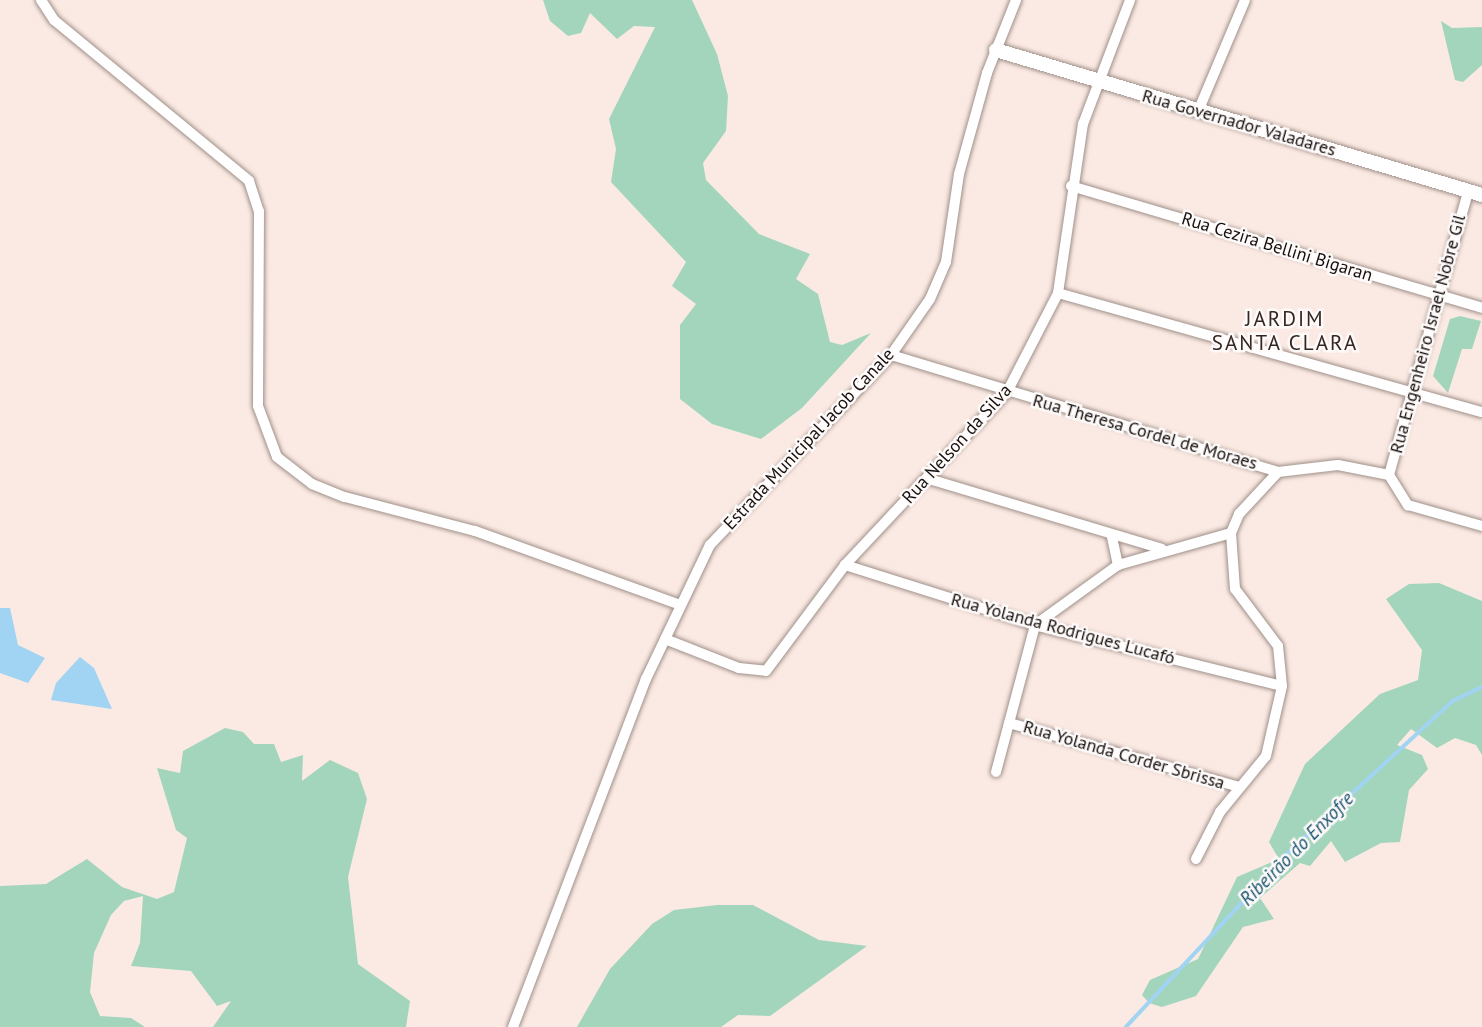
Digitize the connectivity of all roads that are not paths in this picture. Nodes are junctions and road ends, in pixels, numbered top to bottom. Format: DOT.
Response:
graph roads {
  1 [pos="41,0"];
  2 [pos="1016,0"];
  3 [pos="1130,0"];
  4 [pos="1245,0"];
  5 [pos="996,50"];
  6 [pos="1096,82"];
  7 [pos="1199,109"];
  8 [pos="1071,186"];
  9 [pos="1475,194"];
  10 [pos="1058,293"];
  11 [pos="1436,294"];
  12 [pos="1482,308"];
  13 [pos="891,355"];
  14 [pos="1007,392"];
  15 [pos="1411,394"];
  16 [pos="1482,412"];
  17 [pos="1278,472"];
  18 [pos="1389,475"];
  19 [pos="929,478"];
  20 [pos="1482,526"];
  21 [pos="1231,533"];
  22 [pos="1112,537"];
  23 [pos="1162,550"];
  24 [pos="845,565"];
  25 [pos="1118,565"];
  26 [pos="678,604"];
  27 [pos="1035,625"];
  28 [pos="665,639"];
  29 [pos="1282,686"];
  30 [pos="1009,723"];
  31 [pos="996,772"];
  32 [pos="1239,787"];
  33 [pos="1196,859"];
  34 [pos="513,1027"];
  1 -- 26 [label="street"];
  2 -- 5 [label="street, Estrada Municipal Jacob Canale"];
  3 -- 6 [label="street, Rua Nelson da Silva"];
  4 -- 7 [label="street"];
  5 -- 6 [label="street, Rua Governador Valadares"];
  5 -- 13 [label="street, Estrada Municipal Jacob Canale"];
  6 -- 7 [label="street, Rua Governador Valadares"];
  6 -- 8 [label="street, Rua Nelson da Silva"];
  7 -- 9 [label="street, Rua Governador Valadares"];
  8 -- 10 [label="street, Rua Nelson da Silva"];
  8 -- 11 [label="street, Rua Cezira Bellini Bigaran"];
  9 -- 11 [label="street, Rua Engenheiro Israel Nobre Gil"];
  10 -- 14 [label="street, Rua Nelson da Silva"];
  10 -- 15 [label="street"];
  11 -- 12 [label="street, Rua Cezira Bellini Bigaran"];
  11 -- 15 [label="street, Rua Engenheiro Israel Nobre Gil"];
  13 -- 14 [label="street, Rua Theresa Cordel de Moraes"];
  13 -- 26 [label="street, Estrada Municipal Jacob Canale"];
  14 -- 17 [label="street, Rua Theresa Cordel de Moraes"];
  14 -- 19 [label="street, Rua Nelson da Silva"];
  15 -- 16 [label="street"];
  15 -- 18 [label="street, Rua Engenheiro Israel Nobre Gil"];
  17 -- 18 [label="street"];
  17 -- 21 [label="street"];
  18 -- 20 [label="street"];
  19 -- 22 [label="street"];
  19 -- 24 [label="street, Rua Nelson da Silva"];
  21 -- 23 [label="street"];
  21 -- 29 [label="street"];
  22 -- 23 [label="street"];
  22 -- 25 [label="street"];
  23 -- 25 [label="street"];
  24 -- 27 [label="street, Rua Yolanda Rodrigues Lucafó"];
  24 -- 28 [label="street, Rua Nelson da Silva"];
  25 -- 27 [label="street"];
  26 -- 28 [label="street, Estrada Municipal Jacob Canale"];
  27 -- 29 [label="street, Rua Yolanda Rodrigues Lucafó"];
  27 -- 30 [label="street"];
  28 -- 34 [label="street, Estrada Municipal Jacob Canale"];
  29 -- 32 [label="street"];
  30 -- 31 [label="street"];
  30 -- 32 [label="street, Rua Yolanda Corder Sbrissa"];
  32 -- 33 [label="street"];
}
